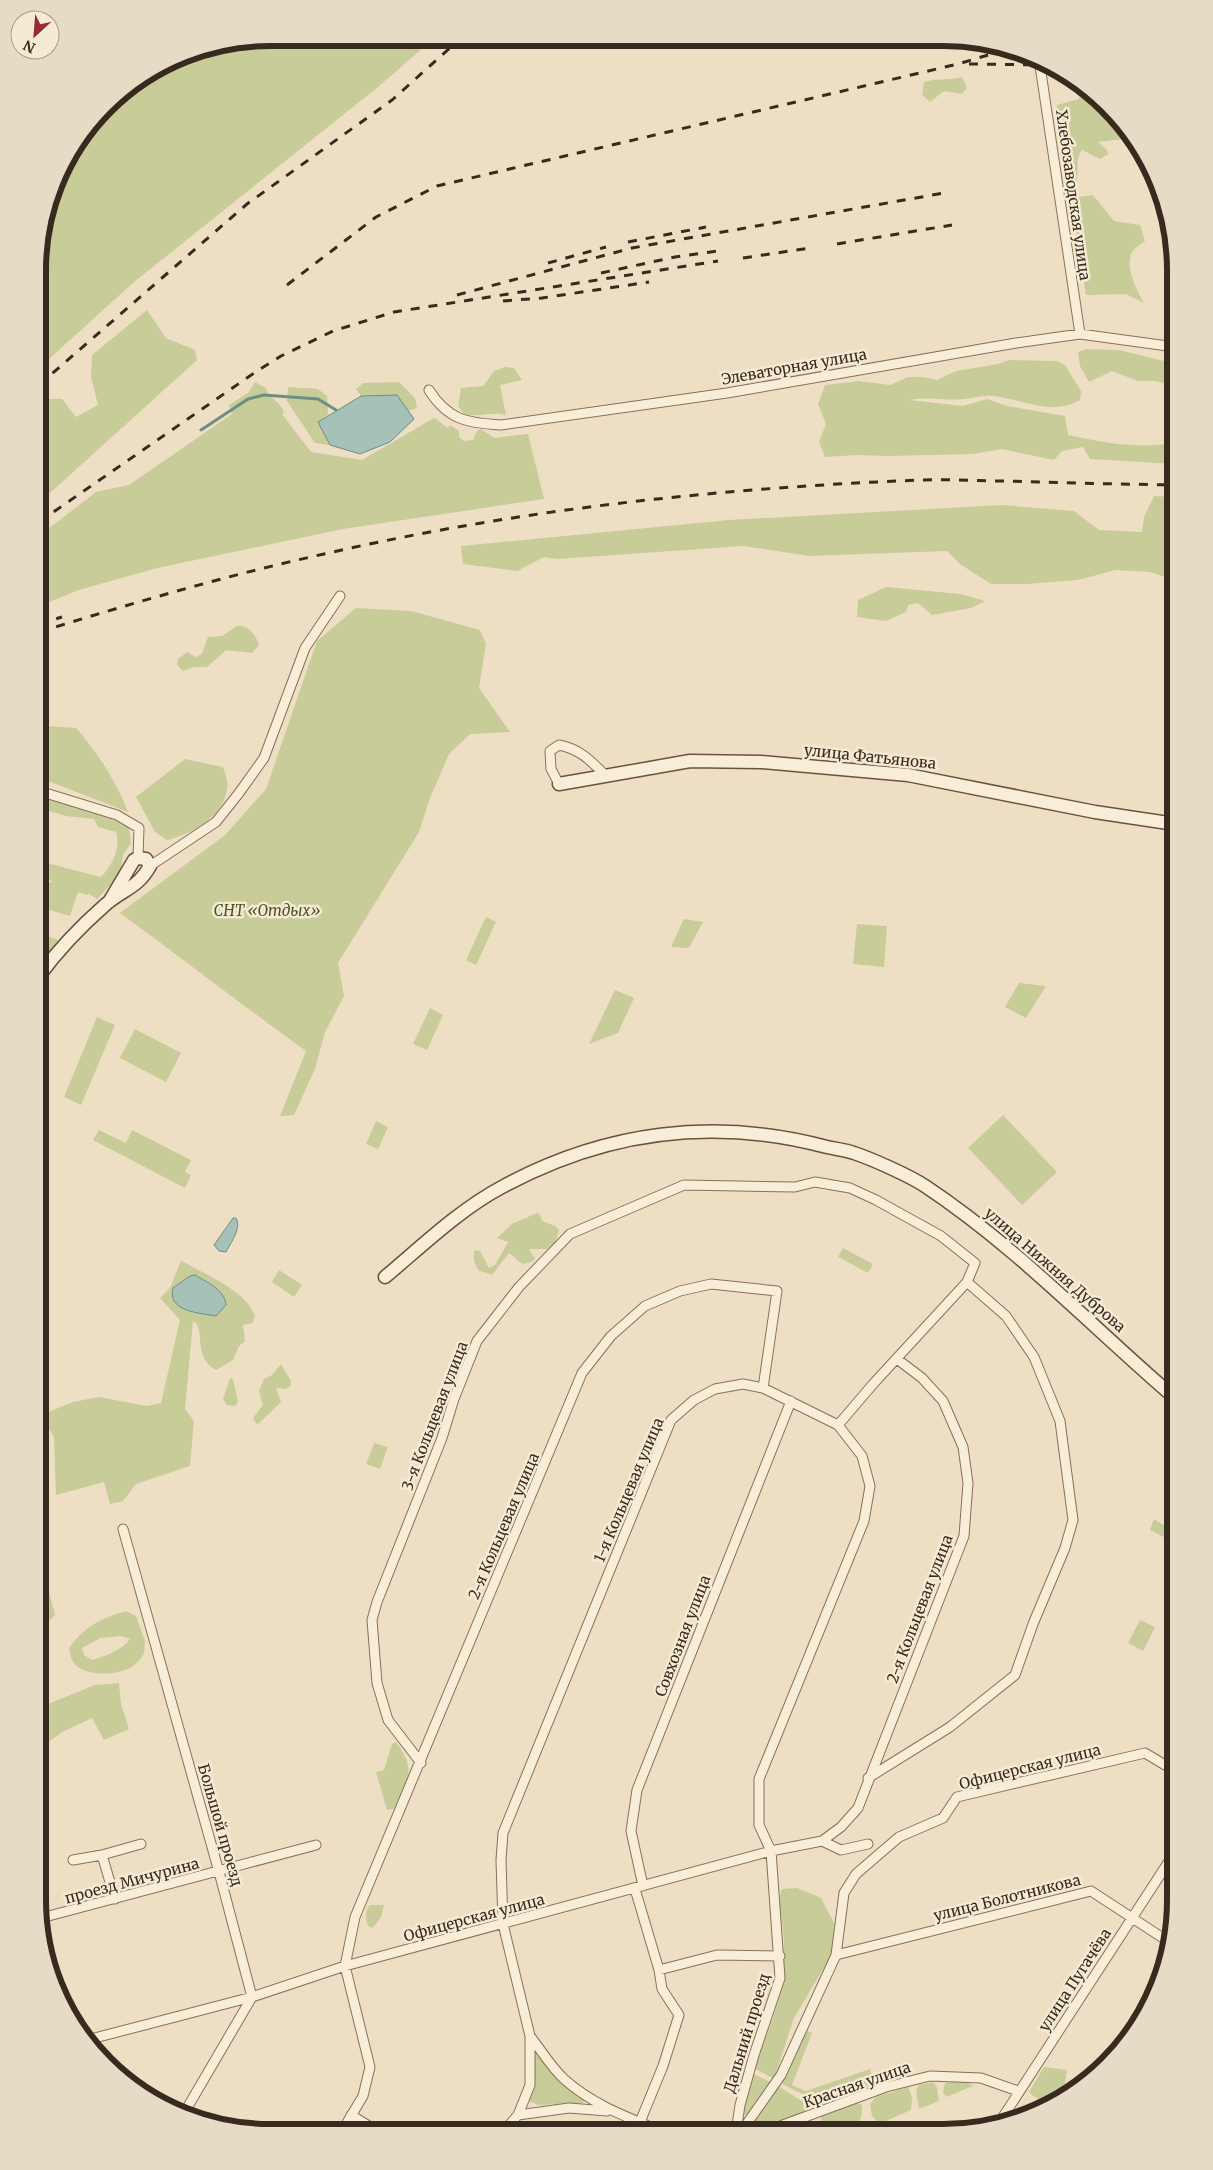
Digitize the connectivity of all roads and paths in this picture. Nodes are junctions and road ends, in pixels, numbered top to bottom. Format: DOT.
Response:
graph roads {
  1 [pos="1040,68"];
  2 [pos="1080,334"];
  3 [pos="1167,346"];
  4 [pos="429,390"];
  5 [pos="340,596"];
  6 [pos="605,776"];
  7 [pos="559,784"];
  8 [pos="46,793"];
  9 [pos="1167,823"];
  10 [pos="138,858"];
  11 [pos="150,866"];
  12 [pos="108,902"];
  13 [pos="46,967"];
  14 [pos="385,1277"];
  15 [pos="967,1282"];
  16 [pos="897,1359"];
  17 [pos="764,1388"];
  18 [pos="1167,1391"];
  19 [pos="791,1401"];
  20 [pos="838,1425"];
  21 [pos="122,1529"];
  22 [pos="421,1763"];
  23 [pos="1167,1767"];
  24 [pos="868,1778"];
  25 [pos="822,1841"];
  26 [pos="142,1844"];
  27 [pos="868,1844"];
  28 [pos="316,1845"];
  29 [pos="771,1851"];
  30 [pos="102,1855"];
  31 [pos="73,1860"];
  32 [pos="1167,1864"];
  33 [pos="219,1872"];
  34 [pos="639,1888"];
  35 [pos="115,1899"];
  36 [pos="47,1916"];
  37 [pos="1132,1917"];
  38 [pos="504,1924"];
  39 [pos="1163,1938"];
  40 [pos="836,1955"];
  41 [pos="780,1956"];
  42 [pos="345,1966"];
  43 [pos="659,1970"];
  44 [pos="252,1997"];
  45 [pos="530,2036"];
  46 [pos="95,2038"];
  47 [pos="1018,2091"];
  48 [pos="187,2108"];
  49 [pos="611,2111"];
  50 [pos="351,2115"];
  51 [pos="518,2115"];
  52 [pos="1003,2116"];
  53 [pos="640,2122"];
  54 [pos="346,2124"];
  55 [pos="366,2124"];
  56 [pos="510,2124"];
  57 [pos="645,2124"];
  58 [pos="737,2124"];
  59 [pos="747,2124"];
  60 [pos="786,2124"];
  1 -- 2 [label="street, Хлебозаводская улица"];
  2 -- 3 [label="street, Элеваторная улица"];
  2 -- 4 [label="street, Элеваторная улица"];
  5 -- 11 [label="street"];
  6 -- 7 [label="street, улица Фатьянова"];
  6 -- 7 [label="street"];
  6 -- 9 [label="street, улица Фатьянова"];
  8 -- 10 [label="street"];
  10 -- 11 [label="street"];
  10 -- 12 [label="street"];
  11 -- 12 [label="street"];
  12 -- 13 [label="street"];
  14 -- 18 [label="street, улица Нижняя Дуброва"];
  15 -- 16 [label="street"];
  15 -- 22 [label="street, 3-я Кольцевая улица"];
  15 -- 24 [label="street"];
  16 -- 20 [label="street"];
  16 -- 24 [label="street, 2-я Кольцевая улица"];
  17 -- 19 [label="street, 1-я Кольцевая улица"];
  17 -- 22 [label="street, 2-я Кольцевая улица"];
  17 -- 38 [label="street, 1-я Кольцевая улица"];
  19 -- 20 [label="street, 1-я Кольцевая улица"];
  19 -- 34 [label="street, Совхозная улица"];
  20 -- 29 [label="street, 1-я Кольцевая улица"];
  21 -- 33 [label="street, Большой проезд"];
  22 -- 42 [label="street, 2-я Кольцевая улица"];
  23 -- 40 [label="street, Офицерская улица"];
  24 -- 25 [label="street, 2-я Кольцевая улица"];
  25 -- 27 [label="street"];
  25 -- 29 [label="street, Офицерская улица"];
  26 -- 30 [label="street"];
  28 -- 33 [label="street, проезд Мичурина"];
  29 -- 34 [label="street, Офицерская улица"];
  29 -- 41 [label="street, Дальний проезд"];
  30 -- 31 [label="street"];
  30 -- 35 [label="street"];
  32 -- 37 [label="street, улица Пугачёва"];
  33 -- 35 [label="street, проезд Мичурина"];
  33 -- 44 [label="street, Большой проезд"];
  34 -- 38 [label="street, Офицерская улица"];
  34 -- 43 [label="street, Совхозная улица"];
  35 -- 36 [label="street, проезд Мичурина"];
  37 -- 39 [label="street, улица Болотникова"];
  37 -- 40 [label="street, улица Болотникова"];
  37 -- 47 [label="street, улица Пугачёва"];
  38 -- 42 [label="street, Офицерская улица"];
  38 -- 45 [label="street, 1-я Кольцевая улица"];
  40 -- 59 [label="street, Офицерская улица"];
  41 -- 43 [label="street"];
  41 -- 58 [label="street, Дальний проезд"];
  42 -- 44 [label="street, Офицерская улица"];
  42 -- 50 [label="street"];
  43 -- 53 [label="street, Совхозная улица"];
  44 -- 46 [label="street, Офицерская улица"];
  44 -- 48 [label="street"];
  45 -- 49 [label="street"];
  45 -- 51 [label="street"];
  47 -- 52 [label="street, улица Пугачёва"];
  47 -- 60 [label="street, Красная улица"];
  49 -- 51 [label="street"];
  49 -- 53 [label="street"];
  50 -- 54 [label="street"];
  50 -- 55 [label="street"];
  51 -- 56 [label="street"];
  53 -- 57 [label="street"];
}
